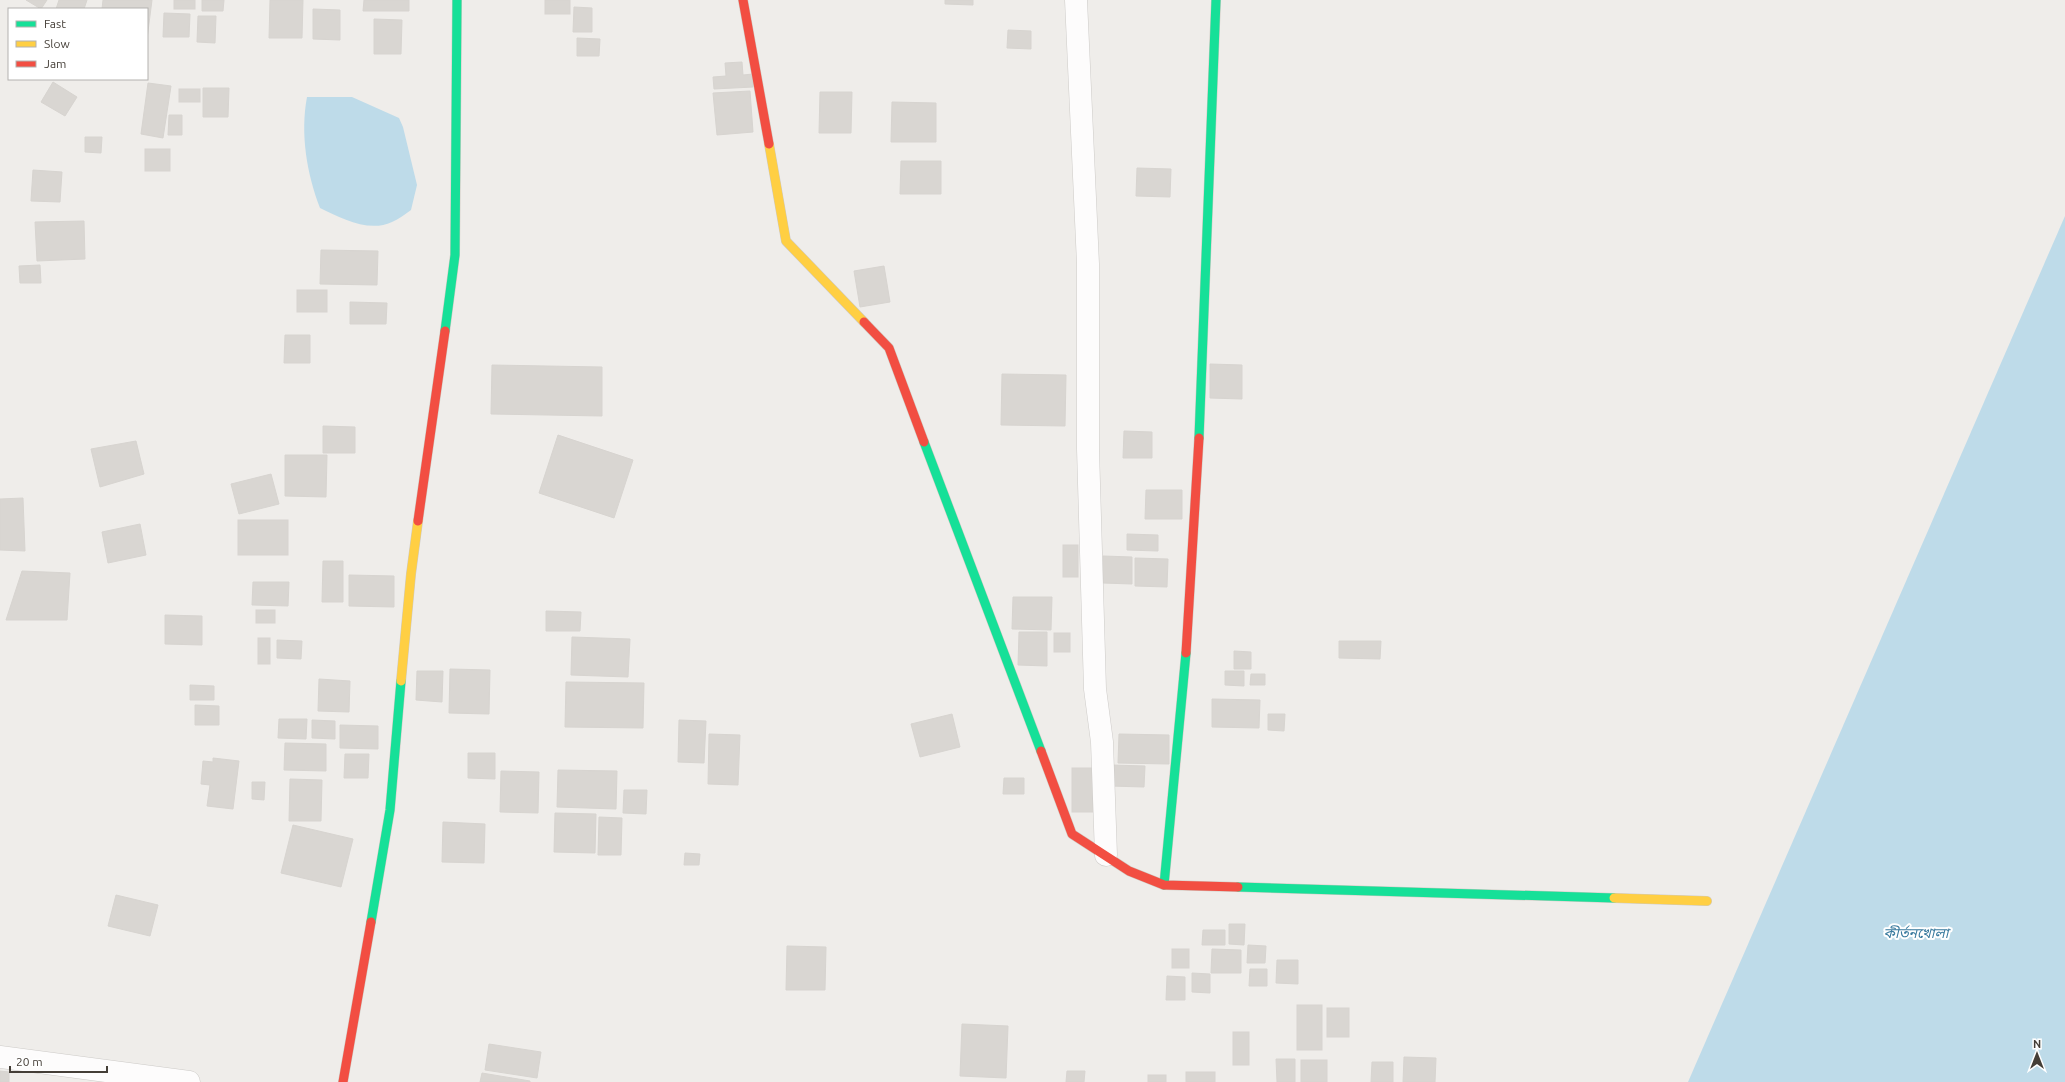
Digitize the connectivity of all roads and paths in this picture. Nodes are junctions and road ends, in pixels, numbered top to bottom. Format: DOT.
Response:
graph roads {
  1 [pos="457,0"];
  2 [pos="743,0"];
  3 [pos="1076,0"];
  4 [pos="1216,0"];
  5 [pos="1106,855"];
  6 [pos="1164,885"];
  7 [pos="1707,901"];
  8 [pos="0,1057"];
  9 [pos="189,1082"];
  10 [pos="343,1082"];
  1 -- 10 [label="street"];
  2 -- 5 [label="street"];
  3 -- 5 [label="street"];
  4 -- 6 [label="street"];
  5 -- 6 [label="street"];
  6 -- 7 [label="street"];
  8 -- 9 [label="street"];
}
